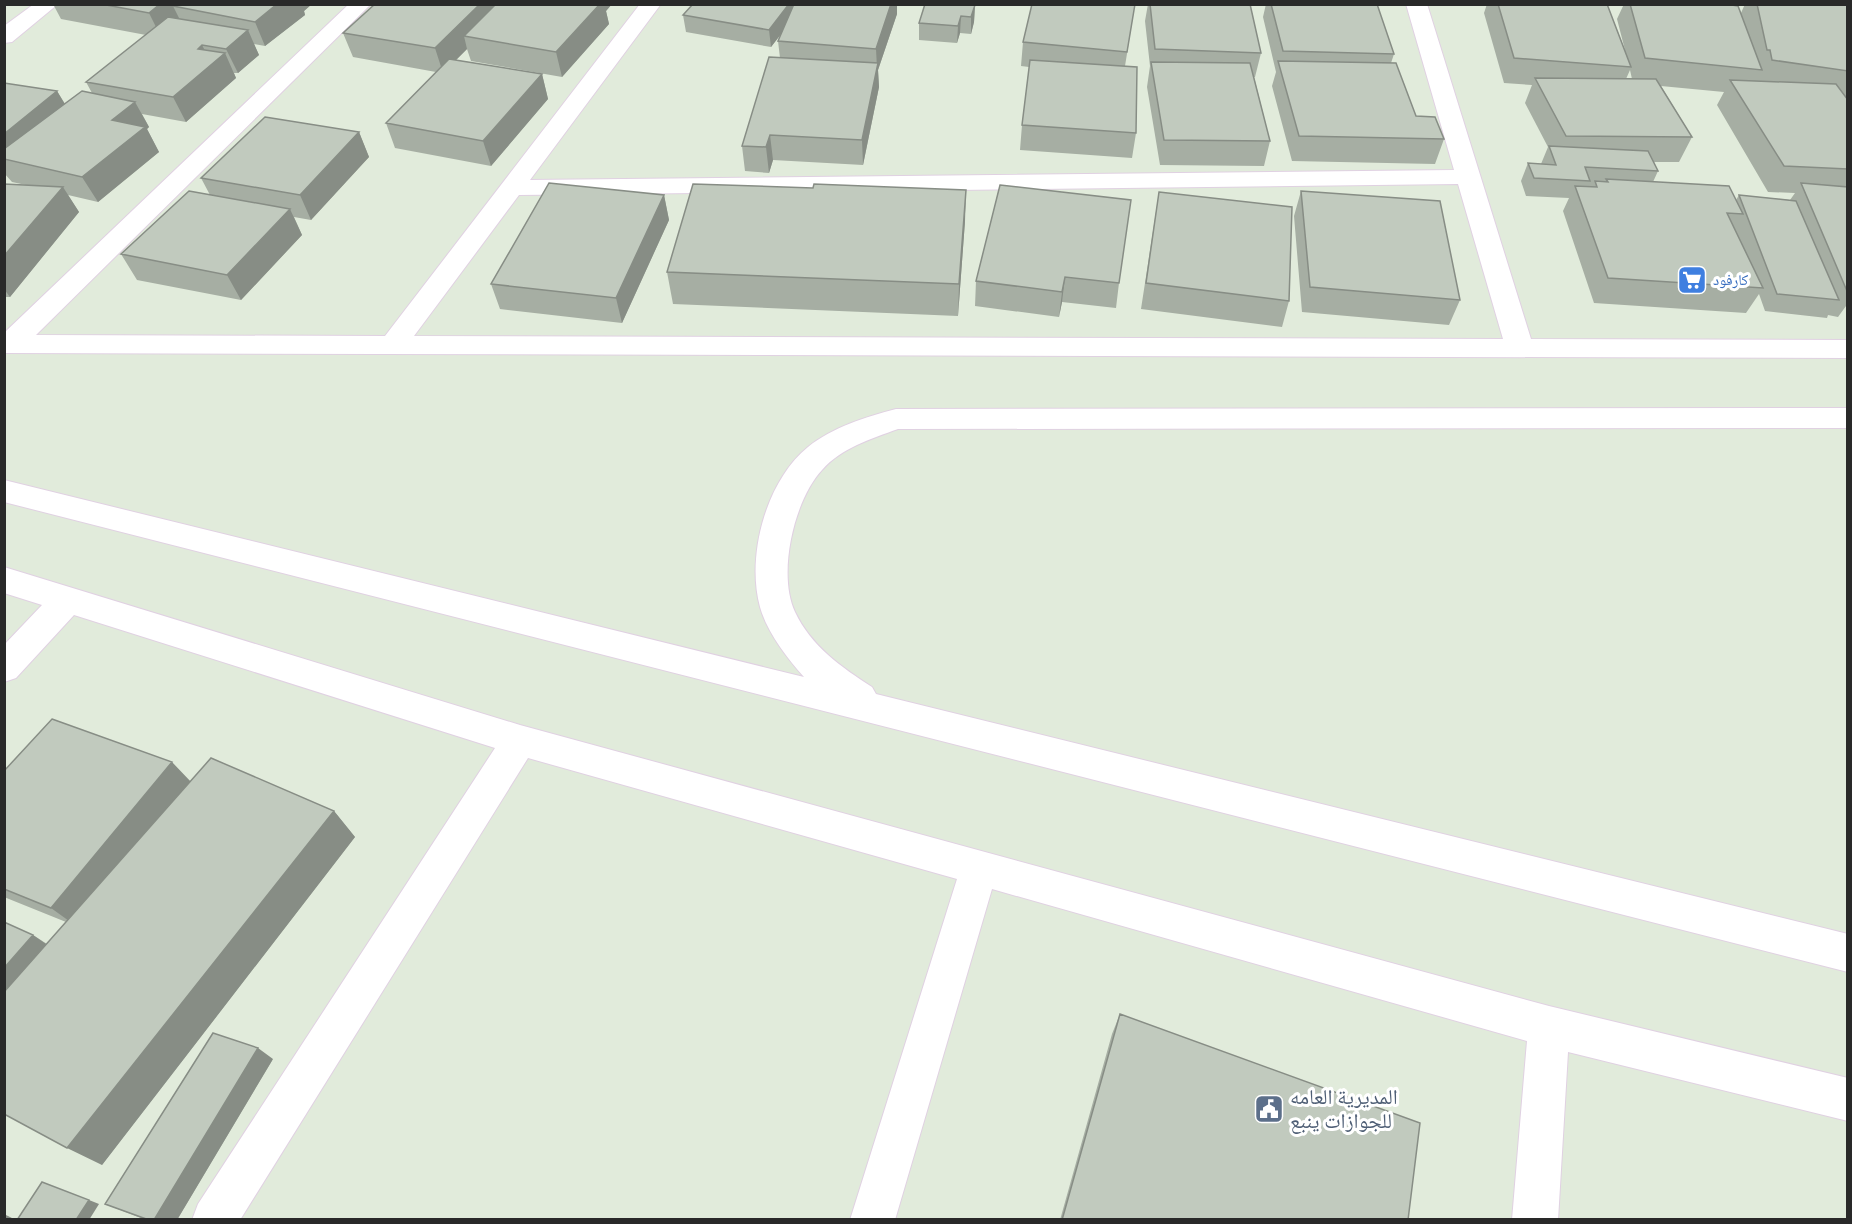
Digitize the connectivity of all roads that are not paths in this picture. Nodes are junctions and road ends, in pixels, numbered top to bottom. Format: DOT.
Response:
graph roads {
  1 [pos="48,4"];
  2 [pos="361,4"];
  3 [pos="651,4"];
  4 [pos="1416,4"];
  5 [pos="4,37"];
  6 [pos="1468,177"];
  7 [pos="512,188"];
  8 [pos="7,344"];
  9 [pos="393,345"];
  10 [pos="1520,348"];
  11 [pos="1848,349"];
  12 [pos="1848,418"];
  13 [pos="4,490"];
  14 [pos="4,580"];
  15 [pos="69,598"];
  16 [pos="4,668"];
  17 [pos="876,709"];
  18 [pos="520,740"];
  19 [pos="980,867"];
  20 [pos="1848,953"];
  21 [pos="1549,1027"];
  22 [pos="1848,1100"];
  23 [pos="214,1220"];
  24 [pos="872,1220"];
  25 [pos="1535,1220"];
  1 -- 5 [label="street"];
  2 -- 8 [label="street"];
  3 -- 7 [label="street"];
  4 -- 6 [label="street"];
  6 -- 7 [label="street"];
  6 -- 10 [label="street"];
  7 -- 9 [label="street"];
  8 -- 9 [label="street"];
  9 -- 10 [label="street"];
  10 -- 11 [label="street"];
  12 -- 17 [label="street"];
  13 -- 17 [label="street"];
  14 -- 15 [label="street"];
  15 -- 16 [label="street"];
  15 -- 18 [label="street"];
  17 -- 20 [label="street"];
  18 -- 19 [label="street"];
  18 -- 23 [label="street"];
  19 -- 21 [label="street"];
  19 -- 24 [label="street"];
  21 -- 22 [label="street"];
  21 -- 25 [label="street"];
}
